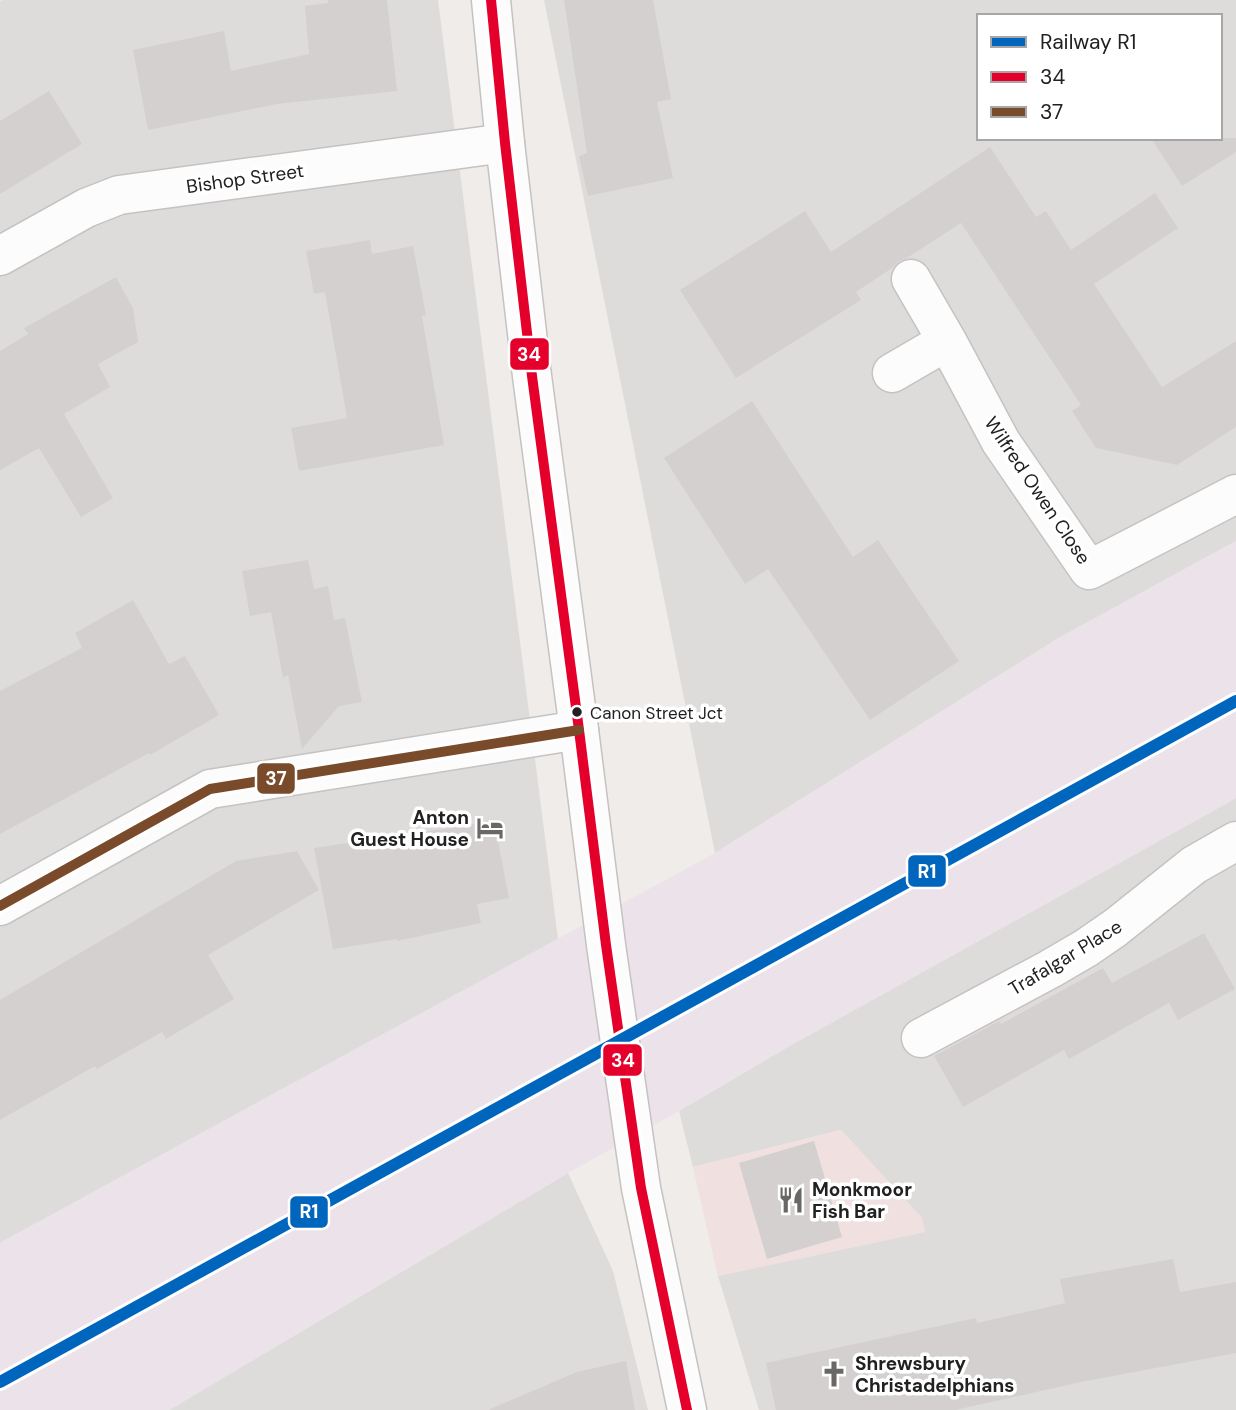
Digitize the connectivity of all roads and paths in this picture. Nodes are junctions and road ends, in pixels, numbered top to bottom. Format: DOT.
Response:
graph roads {
  1 [pos="491,0"];
  2 [pos="505,143"];
  3 [pos="0,256"];
  4 [pos="911,279"];
  5 [pos="947,341"];
  6 [pos="892,373"];
  7 [pos="1236,495"];
  8 [pos="579,730"];
  9 [pos="1236,841"];
  10 [pos="0,906"];
  11 [pos="921,1038"];
  12 [pos="687,1410"];
  1 -- 2 [label="street"];
  2 -- 3 [label="street, Bishop Street"];
  2 -- 8 [label="street"];
  4 -- 5 [label="street, Wilfred Owen Close"];
  5 -- 6 [label="street"];
  5 -- 7 [label="street, Wilfred Owen Close"];
  8 -- 10 [label="street"];
  8 -- 12 [label="street"];
  9 -- 11 [label="street, Trafalgar Place"];
}
